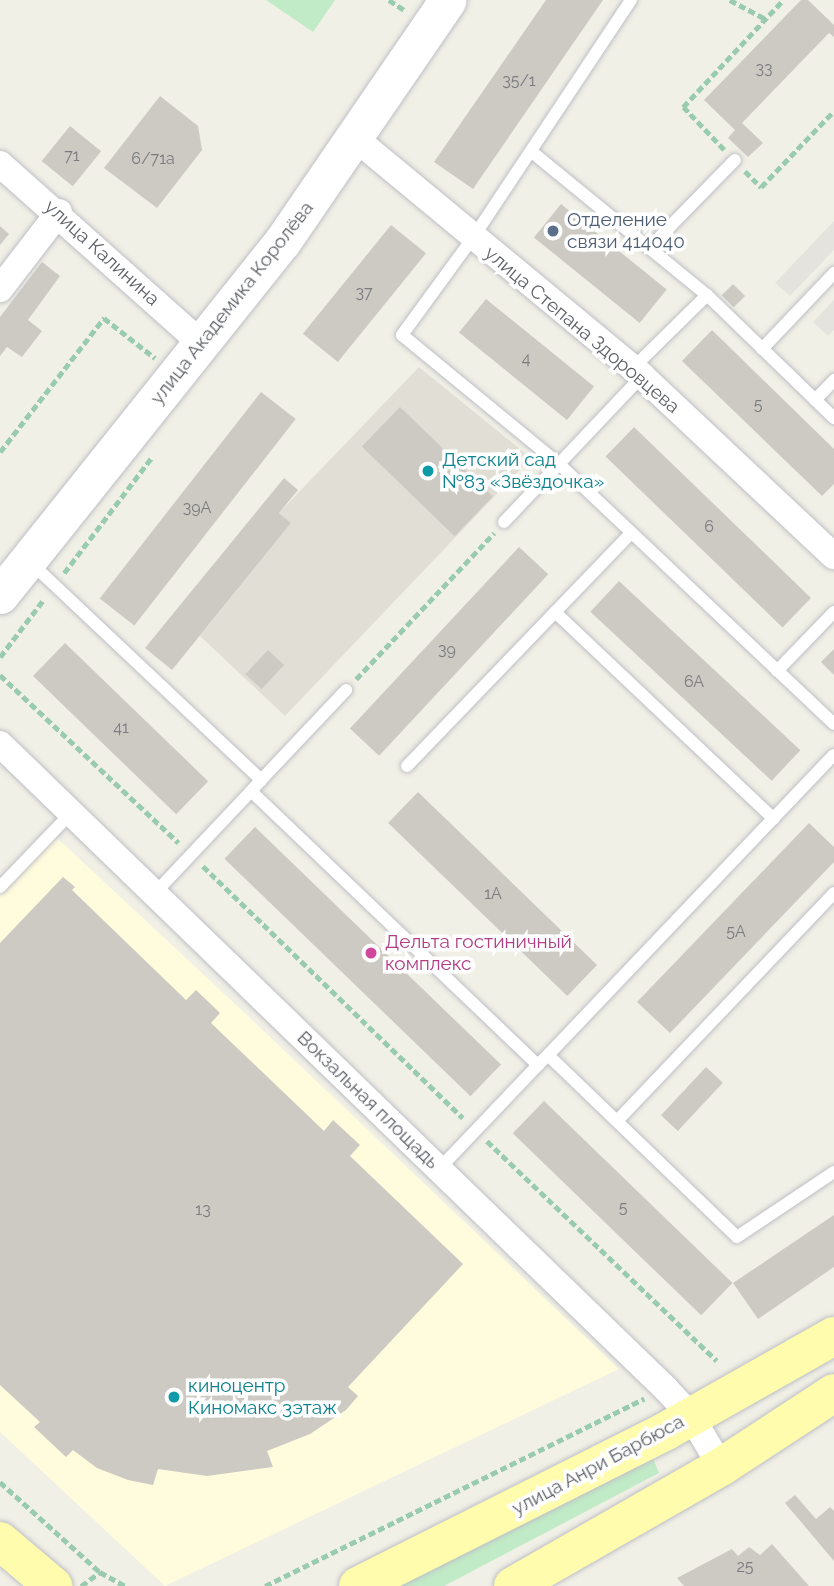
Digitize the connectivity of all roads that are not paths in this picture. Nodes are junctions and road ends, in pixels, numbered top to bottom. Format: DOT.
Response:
graph roads {
  1 [pos="449,0"];
  2 [pos="631,0"];
  3 [pos="356,139"];
  4 [pos="532,152"];
  5 [pos="735,160"];
  6 [pos="0,164"];
  7 [pos="59,212"];
  8 [pos="472,239"];
  9 [pos="649,248"];
  10 [pos="834,273"];
  11 [pos="0,289"];
  12 [pos="707,295"];
  13 [pos="203,345"];
  14 [pos="762,349"];
  15 [pos="638,372"];
  16 [pos="834,380"];
  17 [pos="815,400"];
  18 [pos="834,418"];
  19 [pos="559,464"];
  20 [pos="504,522"];
  21 [pos="631,533"];
  22 [pos="831,547"];
  23 [pos="28,560"];
  24 [pos="0,595"];
  25 [pos="555,612"];
  26 [pos="834,612"];
  27 [pos="777,671"];
  28 [pos="346,690"];
  29 [pos="834,724"];
  30 [pos="0,744"];
  31 [pos="834,755"];
  32 [pos="407,766"];
  33 [pos="261,780"];
  34 [pos="251,791"];
  35 [pos="71,813"];
  36 [pos="774,819"];
  37 [pos="0,887"];
  38 [pos="155,893"];
  39 [pos="834,893"];
  40 [pos="543,1060"];
  41 [pos="617,1121"];
  42 [pos="439,1169"];
  43 [pos="834,1172"];
  44 [pos="834,1336"];
  45 [pos="834,1393"];
  46 [pos="691,1416"];
  47 [pos="721,1467"];
  48 [pos="358,1586"];
  49 [pos="513,1586"];
  1 -- 3 [label="main road, улица Академика Королёва"];
  2 -- 4 [label="lane"];
  3 -- 8 [label="street, улица Степана Здоровцева"];
  3 -- 13 [label="main road, улица Академика Королёва"];
  4 -- 8 [label="lane"];
  4 -- 9 [label="lane"];
  5 -- 9 [label="lane"];
  6 -- 7 [label="street, улица Калинина"];
  7 -- 11 [label="street"];
  7 -- 13 [label="street, улица Калинина"];
  8 -- 15 [label="street, улица Степана Здоровцева"];
  8 -- 19 [label="lane"];
  9 -- 12 [label="lane"];
  10 -- 14 [label="lane"];
  12 -- 14 [label="lane"];
  12 -- 15 [label="lane"];
  13 -- 23 [label="main road, улица Академика Королёва"];
  14 -- 17 [label="lane"];
  15 -- 19 [label="lane"];
  15 -- 22 [label="street, улица Степана Здоровцева"];
  16 -- 17 [label="lane"];
  17 -- 18 [label="lane"];
  19 -- 20 [label="lane"];
  19 -- 21 [label="lane"];
  21 -- 25 [label="lane"];
  21 -- 27 [label="lane"];
  23 -- 24 [label="main road, улица Академика Королёва"];
  23 -- 33 [label="lane"];
  25 -- 32 [label="lane"];
  25 -- 36 [label="lane"];
  26 -- 27 [label="lane"];
  27 -- 29 [label="lane"];
  28 -- 33 [label="lane"];
  30 -- 35 [label="street, Вокзальная площадь"];
  31 -- 36 [label="lane"];
  33 -- 34 [label="lane"];
  34 -- 38 [label="lane"];
  34 -- 40 [label="lane"];
  35 -- 37 [label="lane"];
  35 -- 38 [label="street, Вокзальная площадь"];
  36 -- 40 [label="lane"];
  38 -- 42 [label="street, Вокзальная площадь"];
  39 -- 41 [label="lane"];
  40 -- 41 [label="lane"];
  40 -- 42 [label="lane"];
  41 -- 43 [label="lane"];
  42 -- 46 [label="street, Вокзальная площадь"];
  44 -- 46 [label="main road, улица Анри Барбюса"];
  45 -- 47 [label="main road"];
  46 -- 47 [label="street, Вокзальная площадь"];
  46 -- 48 [label="main road, улица Анри Барбюса"];
  47 -- 49 [label="main road"];
}
